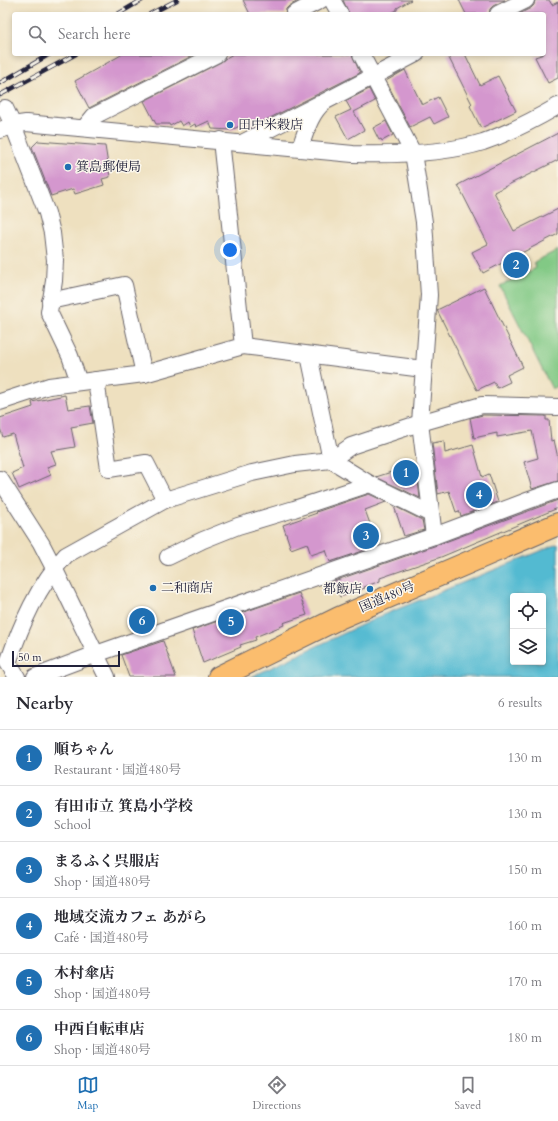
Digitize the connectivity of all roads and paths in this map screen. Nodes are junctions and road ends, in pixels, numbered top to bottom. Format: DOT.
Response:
graph roads {
  1 [pos="321,0"];
  2 [pos="332,0"];
  3 [pos="526,0"];
  4 [pos="298,12"];
  5 [pos="339,12"];
  6 [pos="502,12"];
  7 [pos="213,56"];
  8 [pos="362,56"];
  9 [pos="412,56"];
  10 [pos="373,76"];
  11 [pos="324,102"];
  12 [pos="558,106"];
  13 [pos="5,108"];
  14 [pos="85,127"];
  15 [pos="7,128"];
  16 [pos="221,140"];
  17 [pos="244,142"];
  18 [pos="300,148"];
  19 [pos="413,153"];
  20 [pos="50,301"];
  21 [pos="243,346"];
  22 [pos="309,355"];
  23 [pos="423,369"];
  24 [pos="144,374"];
  25 [pos="96,380"];
  26 [pos="79,382"];
  27 [pos="0,402"];
  28 [pos="558,407"];
  29 [pos="420,423"];
  30 [pos="331,460"];
  31 [pos="0,479"];
  32 [pos="370,484"];
  33 [pos="558,490"];
  34 [pos="165,500"];
  35 [pos="431,514"];
  36 [pos="558,524"];
  37 [pos="434,536"];
  38 [pos="168,557"];
  39 [pos="54,568"];
  40 [pos="96,654"];
  41 [pos="17,677"];
  42 [pos="35,677"];
  43 [pos="107,677"];
  44 [pos="219,677"];
  1 -- 4 [label="street"];
  2 -- 5 [label="street"];
  3 -- 6 [label="street"];
  7 -- 14 [label="street"];
  8 -- 10 [label="street"];
  9 -- 10 [label="street"];
  10 -- 11 [label="street"];
  10 -- 19 [label="street"];
  11 -- 17 [label="street"];
  11 -- 18 [label="street"];
  12 -- 19 [label="street"];
  13 -- 15 [label="street"];
  14 -- 15 [label="street"];
  14 -- 16 [label="street"];
  15 -- 20 [label="street"];
  16 -- 17 [label="street"];
  16 -- 21 [label="street"];
  17 -- 18 [label="street"];
  18 -- 19 [label="street"];
  19 -- 23 [label="street"];
  20 -- 24 [label="street"];
  20 -- 26 [label="street"];
  21 -- 22 [label="street"];
  21 -- 24 [label="street"];
  22 -- 23 [label="street"];
  22 -- 30 [label="street"];
  23 -- 29 [label="street"];
  24 -- 25 [label="street"];
  25 -- 26 [label="street"];
  25 -- 34 [label="street"];
  26 -- 27 [label="street"];
  28 -- 29 [label="street"];
  29 -- 30 [label="street"];
  29 -- 35 [label="street"];
  30 -- 32 [label="street"];
  30 -- 34 [label="street"];
  31 -- 39 [label="street"];
  32 -- 35 [label="street"];
  32 -- 38 [label="street"];
  33 -- 37 [label="street"];
  34 -- 39 [label="street"];
  35 -- 37 [label="street"];
  36 -- 44 [label="highway, 国道480号"];
  37 -- 40 [label="street"];
  39 -- 40 [label="street"];
  39 -- 41 [label="street"];
  40 -- 42 [label="street"];
  40 -- 43 [label="street"];
}
